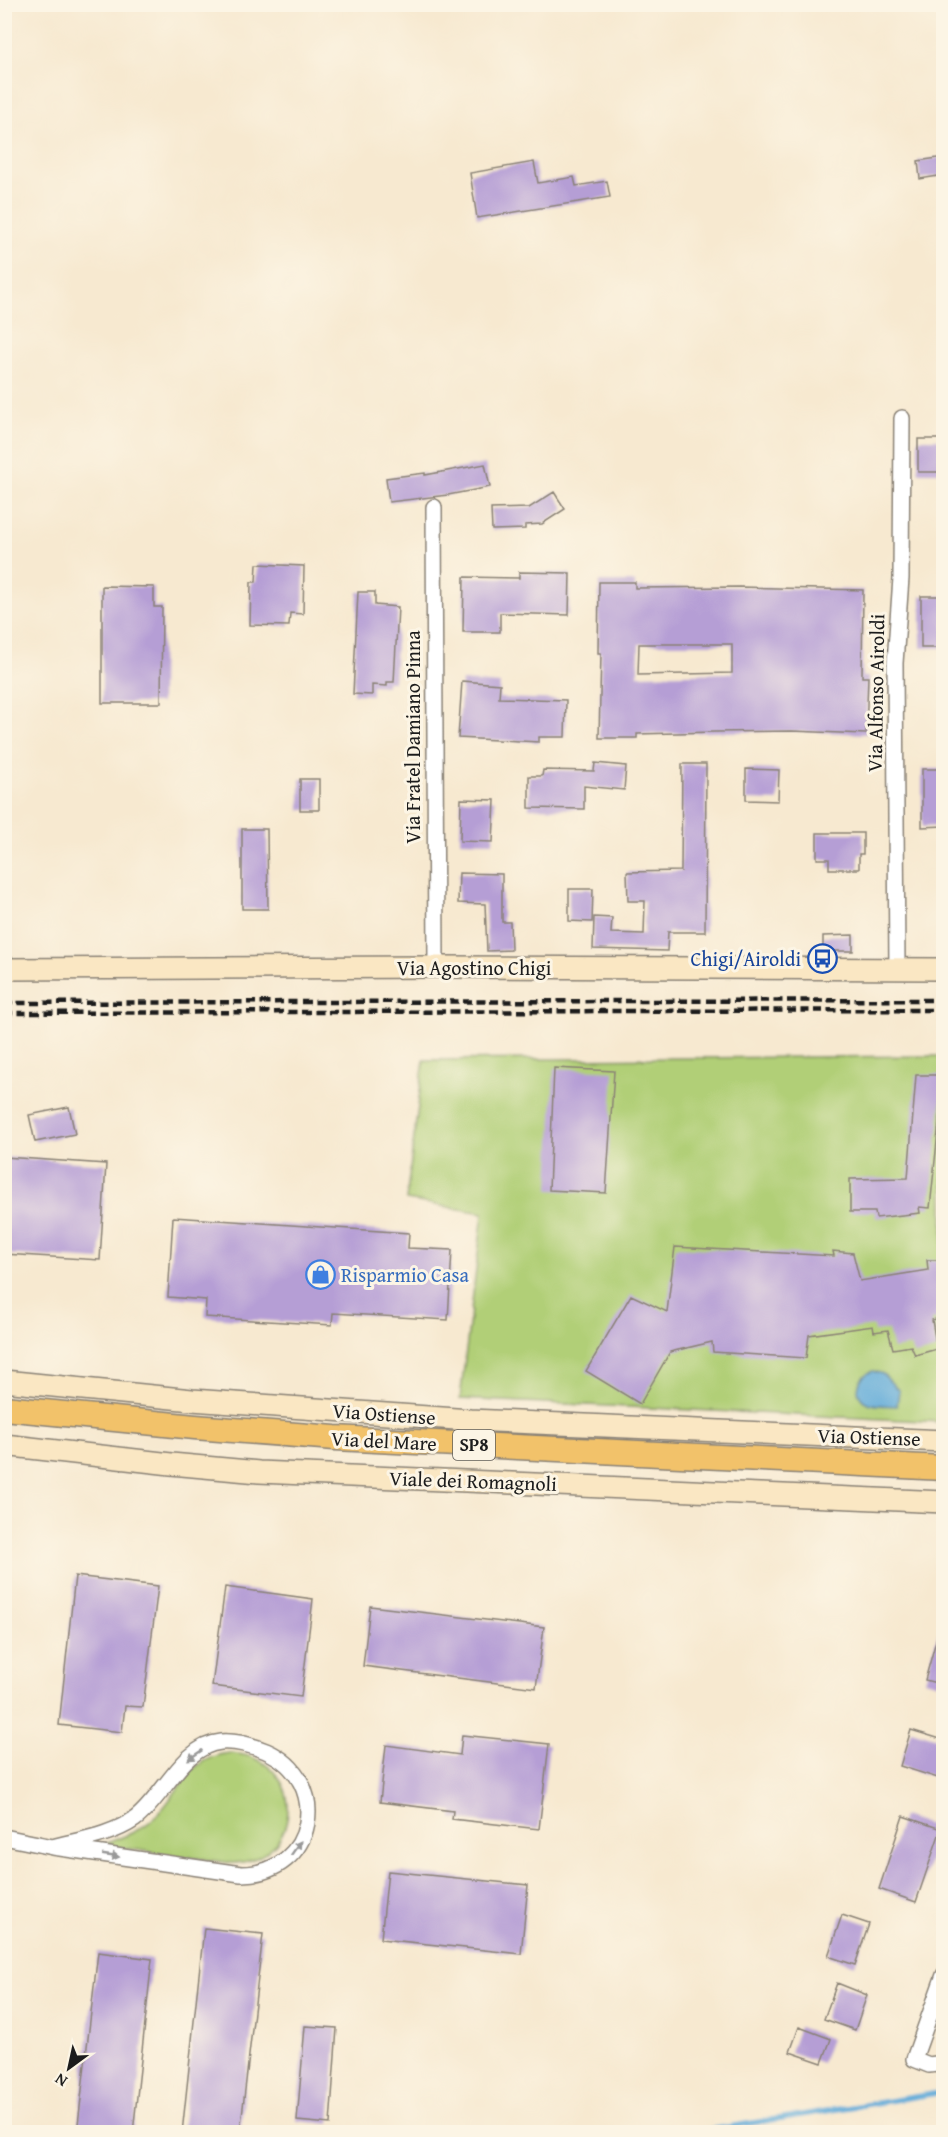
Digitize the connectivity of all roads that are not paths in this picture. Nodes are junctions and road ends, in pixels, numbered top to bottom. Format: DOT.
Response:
graph roads {
  1 [pos="902,418"];
  2 [pos="434,507"];
  3 [pos="436,967"];
  4 [pos="4,969"];
  5 [pos="897,969"];
  6 [pos="944,969"];
  7 [pos="4,1381"];
  8 [pos="4,1408"];
  9 [pos="944,1441"];
  10 [pos="4,1445"];
  11 [pos="944,1468"];
  12 [pos="944,1502"];
  13 [pos="4,1837"];
  14 [pos="53,1847"];
  15 [pos="944,1975"];
  16 [pos="944,2063"];
  1 -- 5 [label="street, Via Alfonso Airoldi"];
  2 -- 3 [label="street, Via Fratel Damiano Pinna"];
  3 -- 4 [label="main road, Via Agostino Chigi"];
  3 -- 5 [label="main road, Via Agostino Chigi"];
  5 -- 6 [label="main road, Via Agostino Chigi"];
  7 -- 9 [label="main road, Via Ostiense"];
  8 -- 11 [label="main road, Via del Mare / SP8"];
  10 -- 12 [label="main road, Viale dei Romagnoli"];
  13 -- 14 [label="street"];
  14 -- 14 [label="street, one-way"];
  15 -- 16 [label="street"];
}
